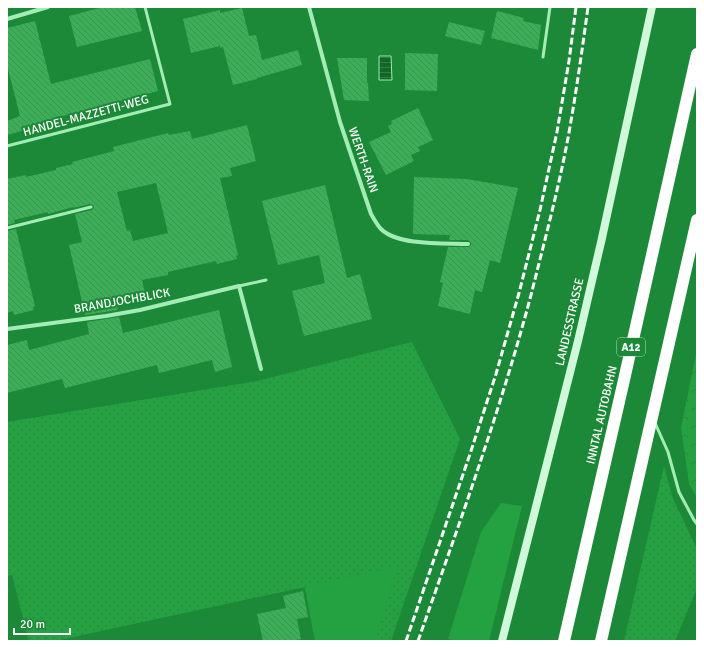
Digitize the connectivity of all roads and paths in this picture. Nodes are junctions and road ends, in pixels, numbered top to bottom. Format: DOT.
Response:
graph roads {
  1 [pos="48,7"];
  2 [pos="145,7"];
  3 [pos="309,7"];
  4 [pos="550,7"];
  5 [pos="652,7"];
  6 [pos="7,19"];
  7 [pos="697,54"];
  8 [pos="543,57"];
  9 [pos="7,146"];
  10 [pos="91,207"];
  11 [pos="697,220"];
  12 [pos="7,228"];
  13 [pos="468,244"];
  14 [pos="266,280"];
  15 [pos="239,286"];
  16 [pos="7,329"];
  17 [pos="260,370"];
  18 [pos="652,416"];
  19 [pos="697,524"];
  20 [pos="502,641"];
  21 [pos="564,641"];
  22 [pos="601,641"];
  1 -- 6 [label="street"];
  2 -- 9 [label="lane, HANDEL-MAZZETTI-WEG"];
  3 -- 13 [label="street, WERTH-RAIN"];
  4 -- 8 [label="lane"];
  5 -- 20 [label="main road, LANDESSTRASSE"];
  7 -- 21 [label="highway, INNTAL AUTOBAHN / A12"];
  10 -- 12 [label="lane"];
  11 -- 18 [label="highway"];
  14 -- 15 [label="lane, BRANDJOCHBLICK"];
  15 -- 16 [label="street, BRANDJOCHBLICK"];
  15 -- 17 [label="street"];
  18 -- 19 [label="lane"];
  18 -- 22 [label="highway"];
}
